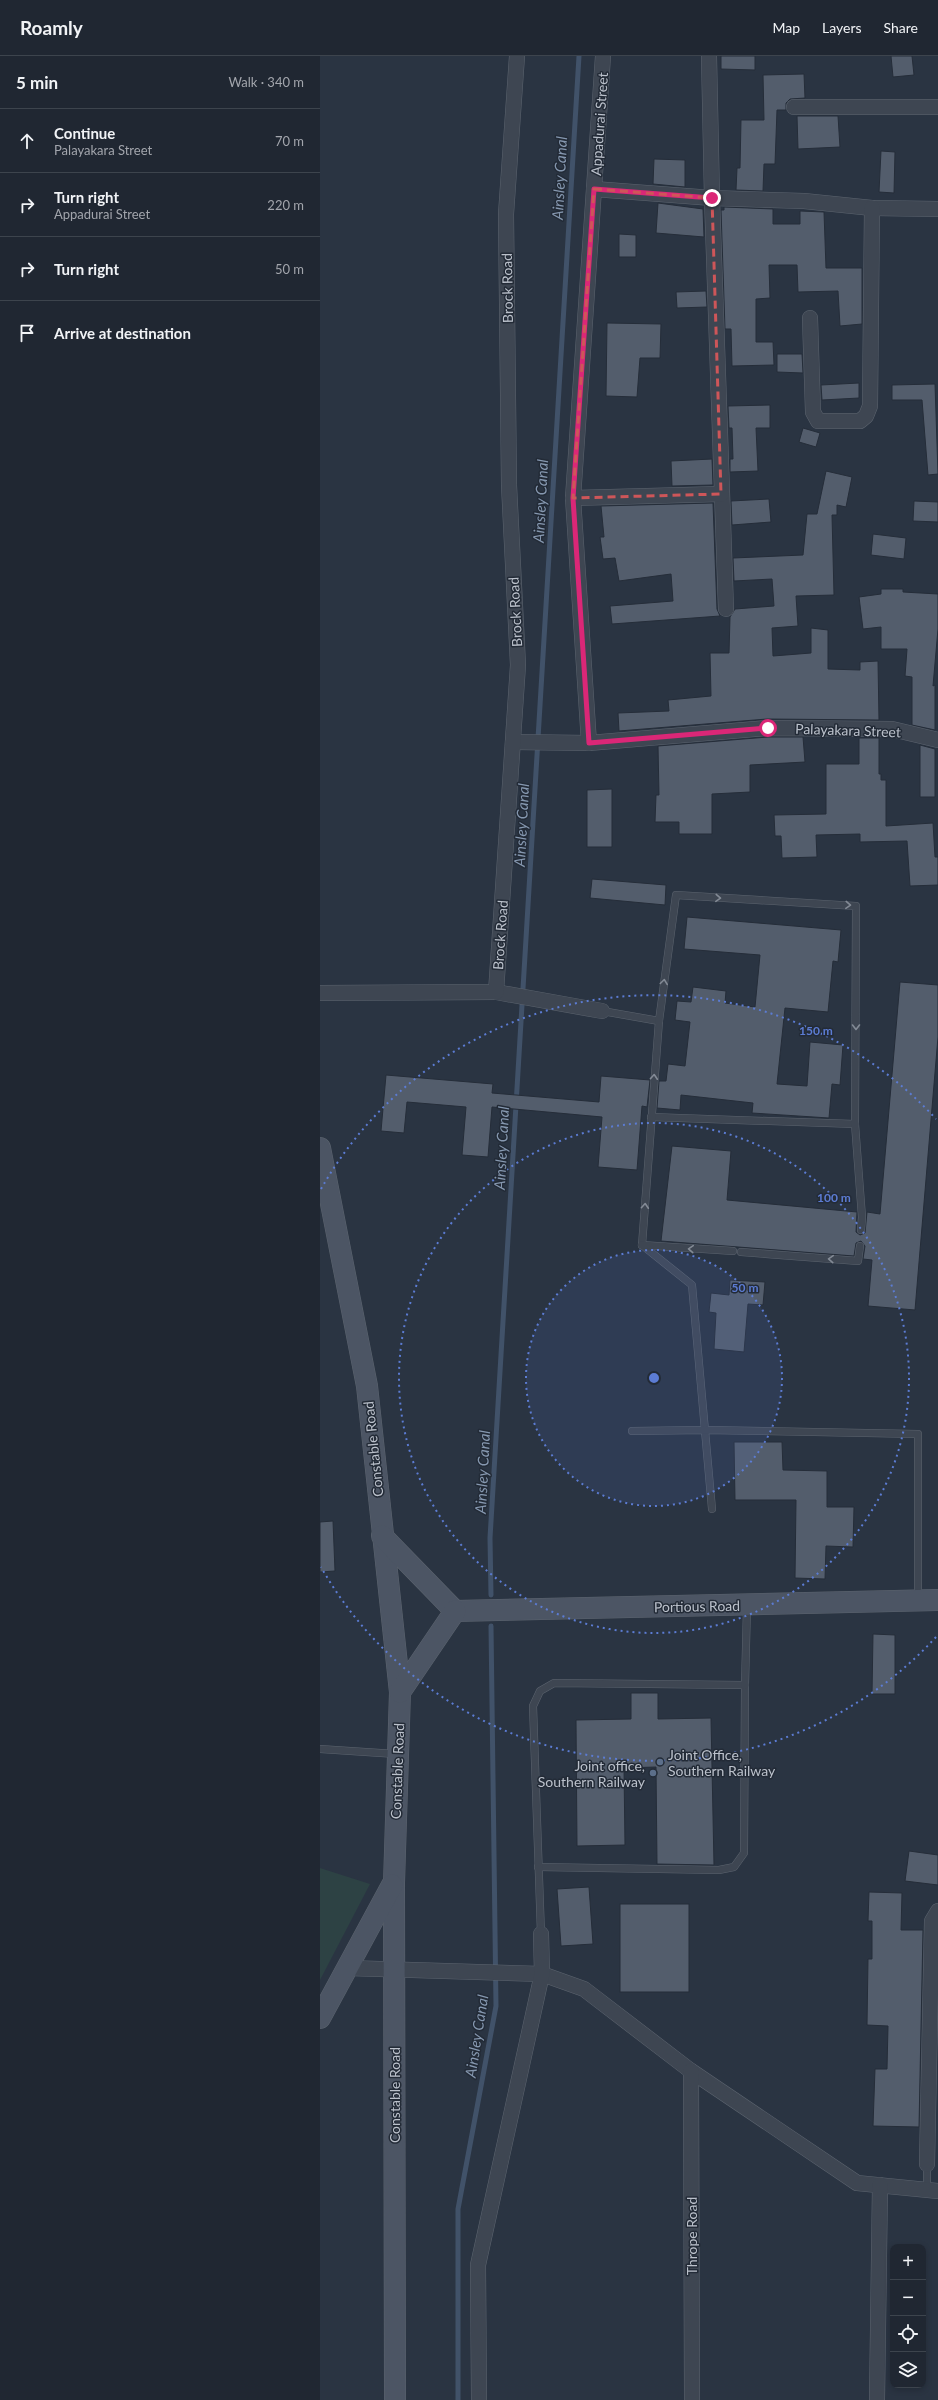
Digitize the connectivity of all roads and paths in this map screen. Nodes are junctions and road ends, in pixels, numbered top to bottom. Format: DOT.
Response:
graph roads {
  1 [pos="517,56"];
  2 [pos="603,56"];
  3 [pos="709,56"];
  4 [pos="794,107"];
  5 [pos="938,107"];
  6 [pos="594,189"];
  7 [pos="712,198"];
  8 [pos="872,208"];
  9 [pos="938,209"];
  10 [pos="810,318"];
  11 [pos="721,494"];
  12 [pos="573,498"];
  13 [pos="726,609"];
  14 [pos="938,740"];
  15 [pos="512,742"];
  16 [pos="589,743"];
  17 [pos="496,992"];
  18 [pos="320,993"];
  19 [pos="602,1011"];
  20 [pos="659,1021"];
  21 [pos="651,1117"];
  22 [pos="855,1124"];
  23 [pos="320,1148"];
  24 [pos="861,1230"];
  25 [pos="642,1245"];
  26 [pos="860,1246"];
  27 [pos="733,1252"];
  28 [pos="741,1252"];
  29 [pos="705,1430"];
  30 [pos="632,1431"];
  31 [pos="712,1509"];
  32 [pos="382,1536"];
  33 [pos="928,1601"];
  34 [pos="747,1605"];
  35 [pos="455,1611"];
  36 [pos="746,1685"];
  37 [pos="400,1692"];
  38 [pos="320,1749"];
  39 [pos="398,1754"];
  40 [pos="538,1867"];
  41 [pos="394,1883"];
  42 [pos="938,1911"];
  43 [pos="541,1934"];
  44 [pos="347,1968"];
  45 [pos="394,1969"];
  46 [pos="542,1974"];
  47 [pos="320,2018"];
  48 [pos="691,2071"];
  49 [pos="927,2164"];
  50 [pos="880,2185"];
  51 [pos="932,2190"];
  52 [pos="395,2400"];
  53 [pos="479,2400"];
  54 [pos="692,2400"];
  55 [pos="877,2400"];
  1 -- 15 [label="street, Brock Road"];
  2 -- 6 [label="street, Appadurai Street"];
  3 -- 7 [label="street"];
  4 -- 5 [label="street"];
  6 -- 7 [label="street"];
  6 -- 12 [label="street, Appadurai Street"];
  7 -- 8 [label="street"];
  7 -- 11 [label="street"];
  8 -- 9 [label="street"];
  8 -- 10 [label="street"];
  11 -- 12 [label="street"];
  11 -- 13 [label="street"];
  12 -- 16 [label="street, Appadurai Street"];
  14 -- 16 [label="street, Palayakara Street"];
  15 -- 16 [label="street, Palayakara Street"];
  15 -- 17 [label="street, Brock Road"];
  17 -- 18 [label="street"];
  17 -- 19 [label="street"];
  19 -- 20 [label="lane"];
  21 -- 20 [label="lane, one-way"];
  20 -- 22 [label="lane, one-way"];
  21 -- 22 [label="lane"];
  25 -- 21 [label="lane, one-way"];
  22 -- 24 [label="lane"];
  23 -- 32 [label="main road, Constable Road"];
  27 -- 25 [label="lane, one-way"];
  25 -- 29 [label="lane"];
  26 -- 28 [label="lane, one-way"];
  29 -- 30 [label="lane"];
  29 -- 31 [label="lane"];
  29 -- 33 [label="lane"];
  32 -- 35 [label="main road"];
  32 -- 37 [label="main road, Constable Road"];
  33 -- 34 [label="main road, Portious Road"];
  34 -- 35 [label="main road, Portious Road"];
  34 -- 36 [label="lane"];
  35 -- 37 [label="main road"];
  36 -- 40 [label="lane"];
  36 -- 40 [label="lane"];
  37 -- 39 [label="main road, Constable Road"];
  38 -- 39 [label="lane"];
  39 -- 41 [label="main road, Constable Road"];
  40 -- 43 [label="lane"];
  41 -- 44 [label="main road"];
  41 -- 45 [label="main road, Constable Road"];
  42 -- 49 [label="street"];
  43 -- 46 [label="street"];
  44 -- 45 [label="street"];
  44 -- 47 [label="main road"];
  45 -- 46 [label="street"];
  45 -- 52 [label="main road, Constable Road"];
  46 -- 48 [label="street"];
  46 -- 53 [label="street"];
  48 -- 50 [label="street"];
  48 -- 54 [label="street, Thrope Road"];
  49 -- 51 [label="lane"];
  50 -- 51 [label="street"];
  50 -- 55 [label="street"];
}
